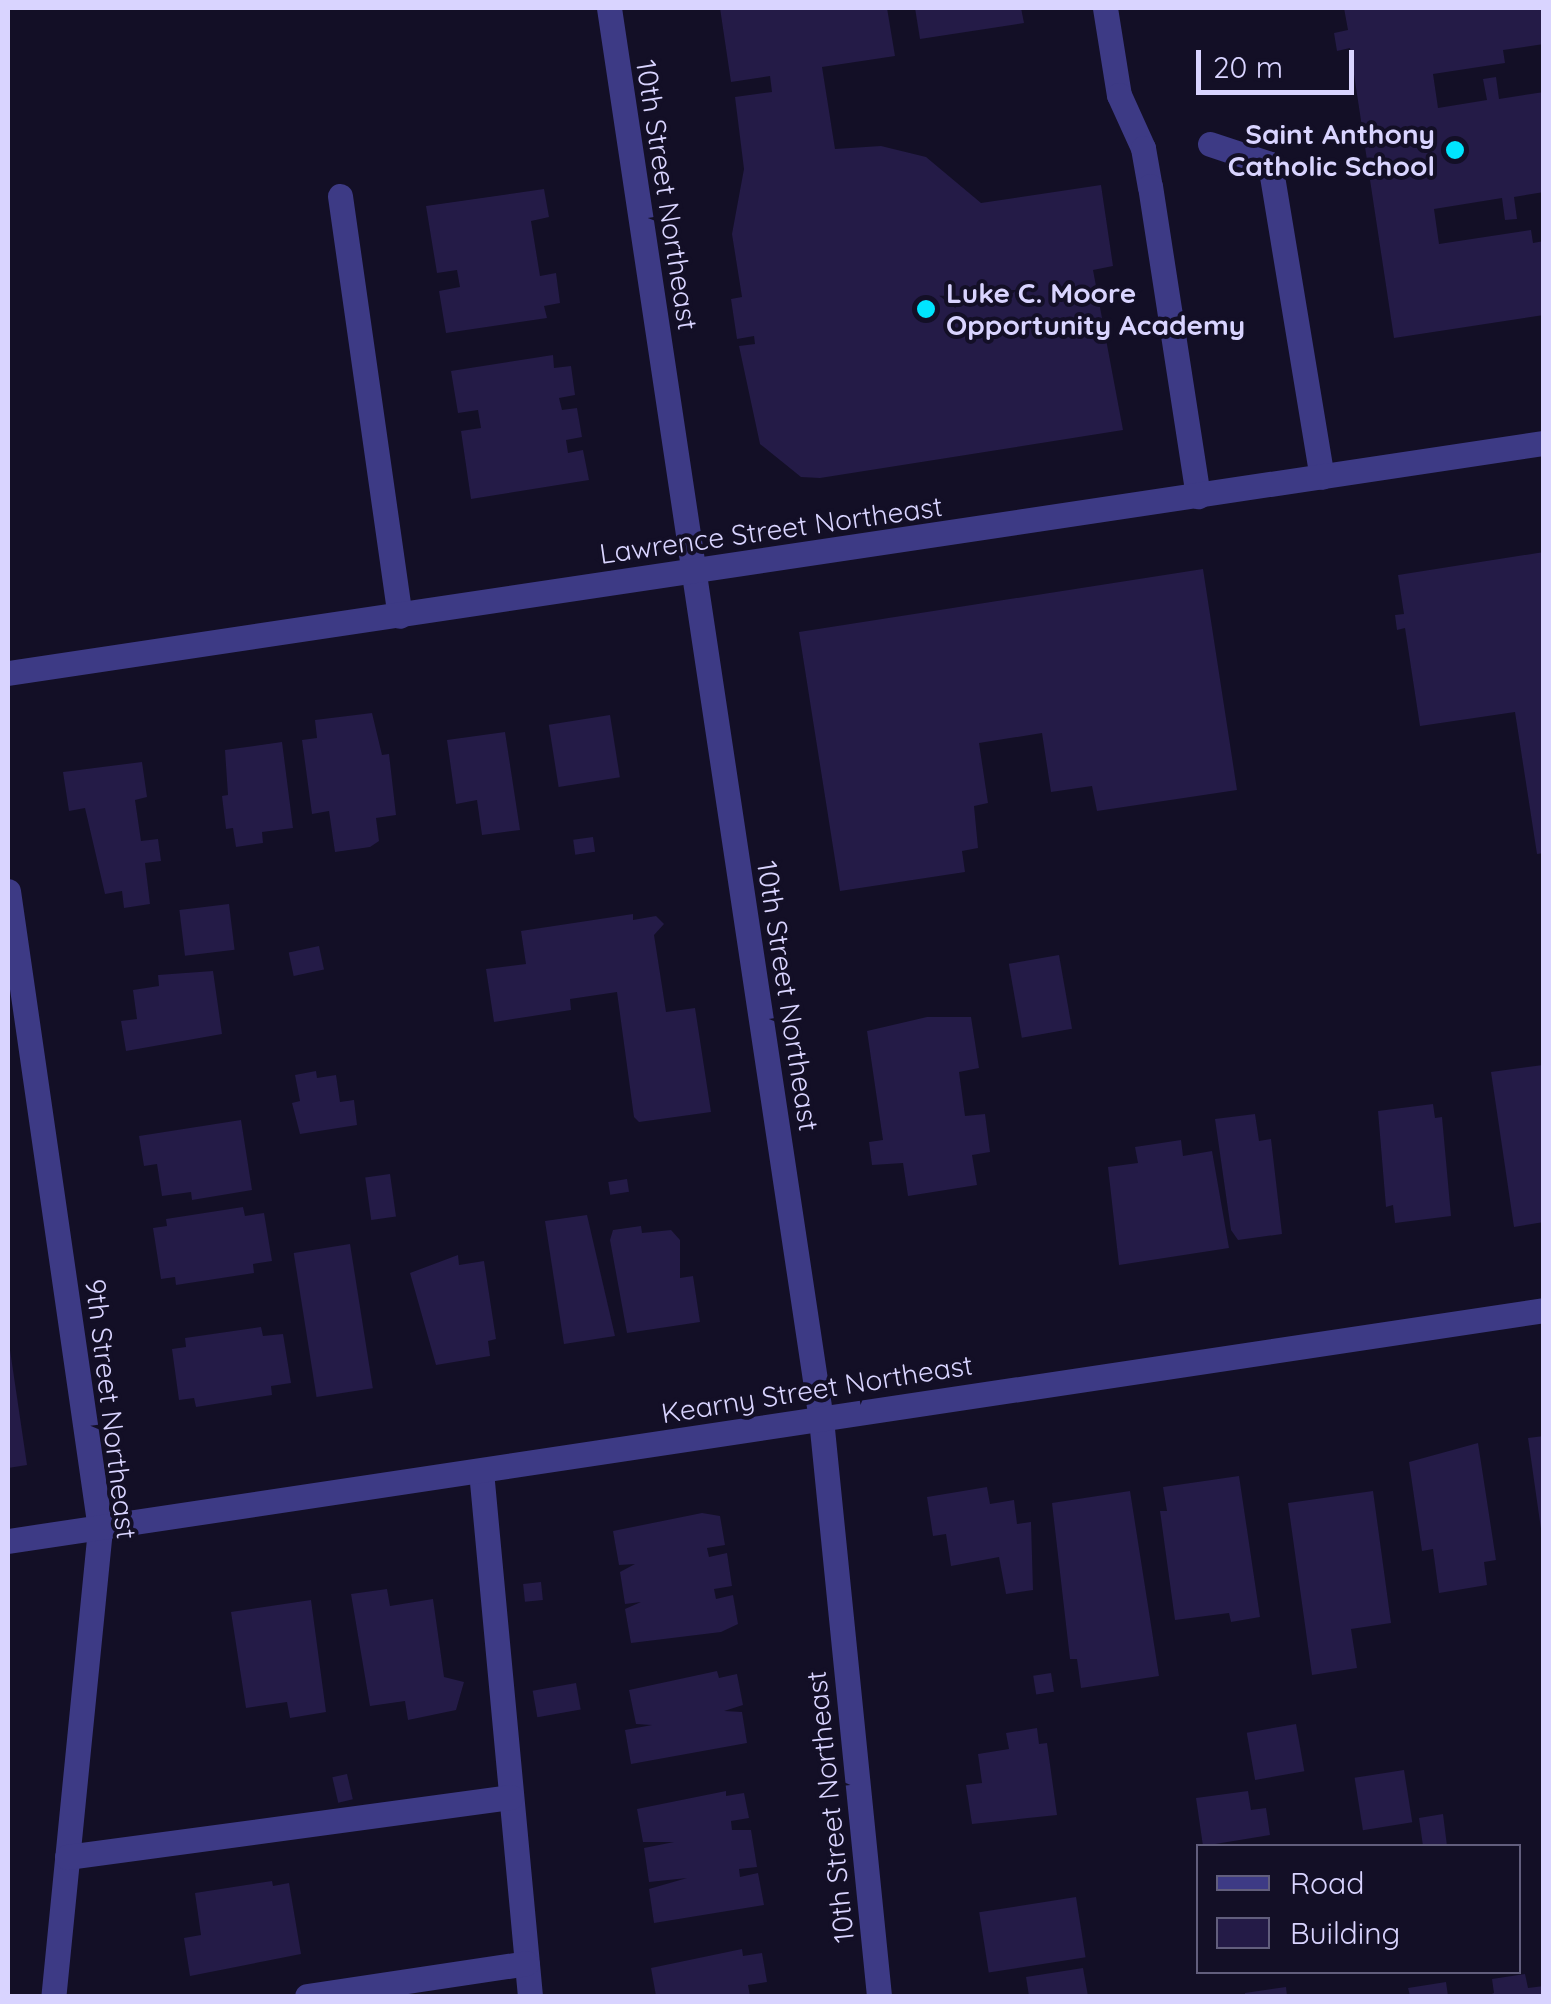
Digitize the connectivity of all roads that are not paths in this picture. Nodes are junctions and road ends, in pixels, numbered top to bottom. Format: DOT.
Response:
graph roads {
  1 [pos="609,8"];
  2 [pos="1104,8"];
  3 [pos="1210,144"];
  4 [pos="340,196"];
  5 [pos="1544,443"];
  6 [pos="1322,477"];
  7 [pos="1198,496"];
  8 [pos="695,574"];
  9 [pos="400,616"];
  10 [pos="8,673"];
  11 [pos="8,891"];
  12 [pos="1544,1310"];
  13 [pos="821,1419"];
  14 [pos="481,1471"];
  15 [pos="100,1529"];
  16 [pos="8,1542"];
  17 [pos="511,1797"];
  18 [pos="67,1857"];
  19 [pos="526,1963"];
  20 [pos="52,1996"];
  21 [pos="307,1996"];
  22 [pos="530,1996"];
  23 [pos="879,1996"];
  1 -- 8 [label="street, 10th Street Northeast"];
  2 -- 7 [label="street"];
  3 -- 6 [label="street"];
  4 -- 9 [label="street"];
  5 -- 6 [label="street, Lawrence Street Northeast"];
  6 -- 7 [label="street, Lawrence Street Northeast"];
  7 -- 8 [label="street, Lawrence Street Northeast"];
  8 -- 9 [label="street, Lawrence Street Northeast"];
  8 -- 13 [label="street, 10th Street Northeast"];
  9 -- 10 [label="street, Lawrence Street Northeast"];
  11 -- 15 [label="street, 9th Street Northeast"];
  12 -- 13 [label="street, Kearny Street Northeast"];
  13 -- 14 [label="street, Kearny Street Northeast"];
  13 -- 23 [label="street, 10th Street Northeast"];
  14 -- 15 [label="street, Kearny Street Northeast"];
  14 -- 17 [label="street"];
  15 -- 16 [label="street, Kearny Street Northeast"];
  15 -- 18 [label="street, 9th Street Northeast"];
  17 -- 18 [label="street"];
  17 -- 19 [label="street"];
  18 -- 20 [label="street, 9th Street Northeast"];
  19 -- 21 [label="street"];
  19 -- 22 [label="street"];
}
